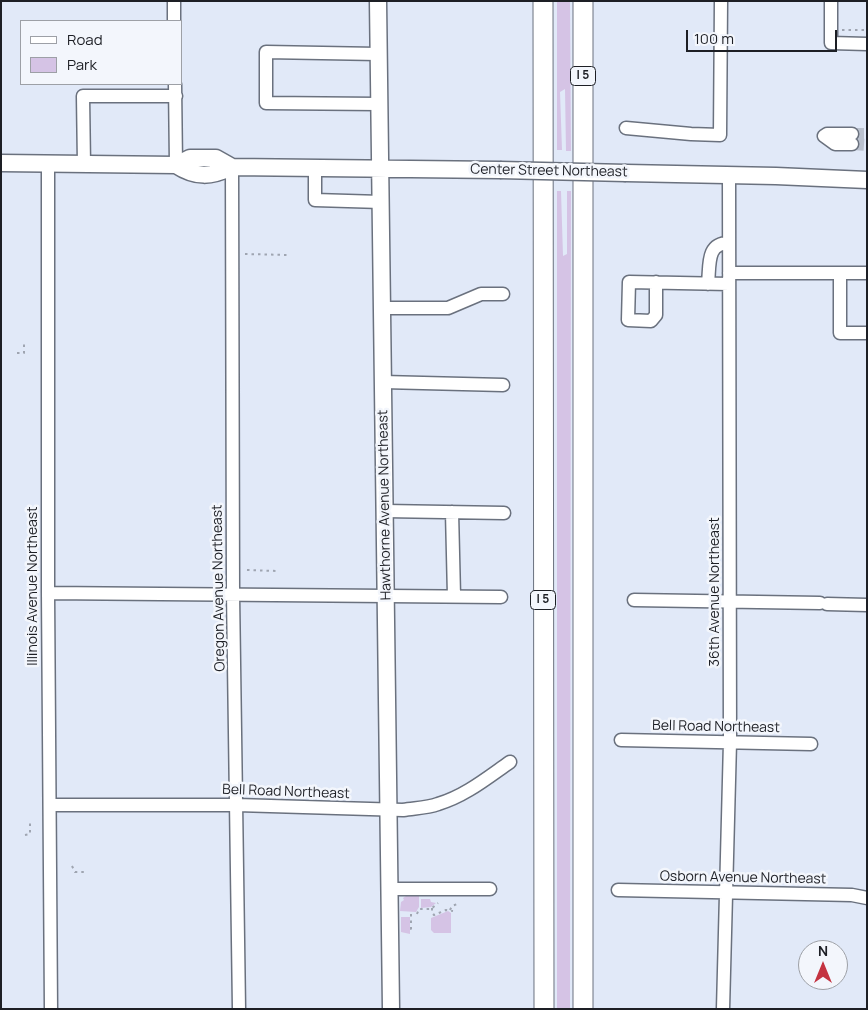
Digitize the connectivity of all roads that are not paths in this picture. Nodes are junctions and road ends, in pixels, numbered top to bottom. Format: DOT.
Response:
graph roads {
  1 [pos="174,1"];
  2 [pos="378,1"];
  3 [pos="543,1"];
  4 [pos="583,1"];
  5 [pos="721,1"];
  6 [pos="831,1"];
  7 [pos="174,20"];
  8 [pos="867,44"];
  9 [pos="378,54"];
  10 [pos="175,90"];
  11 [pos="379,104"];
  12 [pos="626,128"];
  13 [pos="824,136"];
  14 [pos="852,139"];
  15 [pos="1,162"];
  16 [pos="48,164"];
  17 [pos="84,164"];
  18 [pos="176,165"];
  19 [pos="232,167"];
  20 [pos="316,167"];
  21 [pos="380,168"];
  22 [pos="729,175"];
  23 [pos="867,180"];
  24 [pos="381,202"];
  25 [pos="729,243"];
  26 [pos="840,274"];
  27 [pos="867,274"];
  28 [pos="729,278"];
  29 [pos="656,282"];
  30 [pos="708,284"];
  31 [pos="503,294"];
  32 [pos="382,308"];
  33 [pos="867,333"];
  34 [pos="383,382"];
  35 [pos="504,386"];
  36 [pos="385,511"];
  37 [pos="452,512"];
  38 [pos="504,513"];
  39 [pos="48,592"];
  40 [pos="233,594"];
  41 [pos="386,596"];
  42 [pos="454,596"];
  43 [pos="501,597"];
  44 [pos="634,600"];
  45 [pos="730,601"];
  46 [pos="867,605"];
  47 [pos="620,740"];
  48 [pos="730,742"];
  49 [pos="811,744"];
  50 [pos="510,762"];
  51 [pos="50,805"];
  52 [pos="237,805"];
  53 [pos="388,810"];
  54 [pos="389,889"];
  55 [pos="490,889"];
  56 [pos="618,890"];
  57 [pos="726,893"];
  58 [pos="867,898"];
  59 [pos="51,1009"];
  60 [pos="239,1009"];
  61 [pos="390,1009"];
  62 [pos="544,1009"];
  63 [pos="583,1009"];
  64 [pos="723,1009"];
  1 -- 7 [label="street"];
  2 -- 9 [label="main road, Hawthorne Avenue Northeast"];
  3 -- 62 [label="highway, I 5"];
  4 -- 63 [label="highway, I 5"];
  5 -- 12 [label="street"];
  6 -- 8 [label="street"];
  9 -- 11 [label="main road, Hawthorne Avenue Northeast"];
  9 -- 11 [label="street"];
  10 -- 17 [label="street"];
  10 -- 18 [label="street"];
  11 -- 21 [label="main road, Hawthorne Avenue Northeast"];
  13 -- 14 [label="street"];
  15 -- 16 [label="main road, Center Street Northeast"];
  16 -- 17 [label="main road, Center Street Northeast"];
  16 -- 39 [label="street, Illinois Avenue Northeast"];
  17 -- 18 [label="main road, Center Street Northeast"];
  18 -- 19 [label="main road, Center Street Northeast"];
  19 -- 20 [label="main road, Center Street Northeast"];
  19 -- 40 [label="street, Oregon Avenue Northeast"];
  20 -- 21 [label="main road, Center Street Northeast"];
  20 -- 24 [label="street"];
  21 -- 22 [label="main road, Center Street Northeast, bridge"];
  21 -- 24 [label="main road, Hawthorne Avenue Northeast"];
  22 -- 23 [label="main road, Center Street Northeast"];
  22 -- 25 [label="street, 36th Avenue Northeast"];
  24 -- 32 [label="main road, Hawthorne Avenue Northeast"];
  25 -- 28 [label="street, 36th Avenue Northeast"];
  25 -- 30 [label="street"];
  26 -- 27 [label="street"];
  26 -- 28 [label="street"];
  26 -- 33 [label="street"];
  28 -- 30 [label="street"];
  28 -- 45 [label="street, 36th Avenue Northeast"];
  29 -- 29 [label="street"];
  29 -- 30 [label="street"];
  31 -- 32 [label="street"];
  32 -- 34 [label="main road, Hawthorne Avenue Northeast"];
  34 -- 35 [label="street"];
  34 -- 36 [label="main road, Hawthorne Avenue Northeast"];
  36 -- 37 [label="street"];
  36 -- 41 [label="main road, Hawthorne Avenue Northeast"];
  37 -- 38 [label="street"];
  37 -- 42 [label="street"];
  39 -- 40 [label="street"];
  39 -- 51 [label="street, Illinois Avenue Northeast"];
  40 -- 41 [label="street"];
  40 -- 52 [label="street, Oregon Avenue Northeast"];
  41 -- 42 [label="street"];
  41 -- 53 [label="main road, Hawthorne Avenue Northeast"];
  42 -- 43 [label="street"];
  44 -- 45 [label="street"];
  45 -- 46 [label="street"];
  45 -- 48 [label="street, 36th Avenue Northeast"];
  47 -- 48 [label="street, Bell Road Northeast"];
  48 -- 49 [label="street, Bell Road Northeast"];
  48 -- 57 [label="street, 36th Avenue Northeast"];
  50 -- 53 [label="street, Bell Road Northeast"];
  51 -- 52 [label="street, Bell Road Northeast"];
  51 -- 59 [label="street, Illinois Avenue Northeast"];
  52 -- 53 [label="street, Bell Road Northeast"];
  52 -- 60 [label="street, Oregon Avenue Northeast"];
  53 -- 54 [label="main road, Hawthorne Avenue Northeast"];
  54 -- 55 [label="street"];
  54 -- 61 [label="main road, Hawthorne Avenue Northeast"];
  56 -- 57 [label="street, Osborn Avenue Northeast"];
  57 -- 58 [label="street, Osborn Avenue Northeast"];
  57 -- 64 [label="street, 36th Avenue Northeast"];
}
